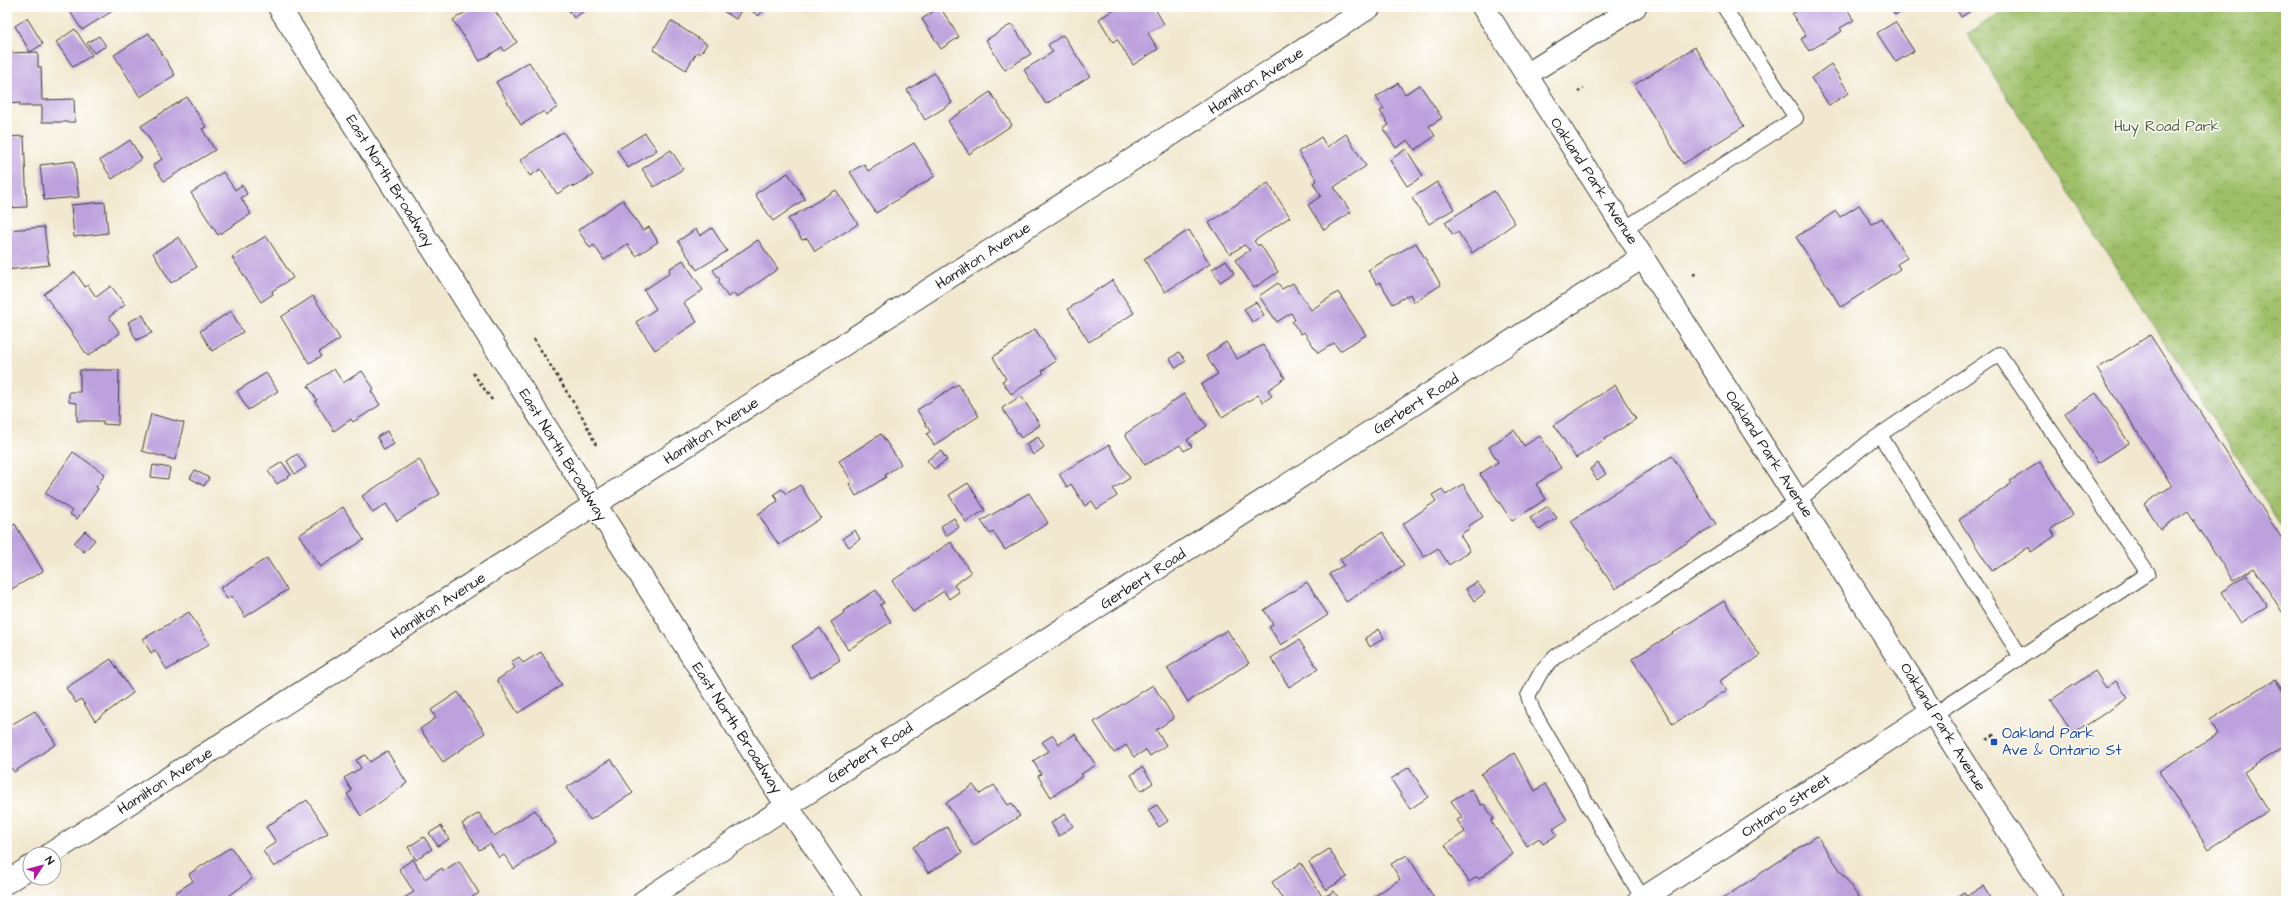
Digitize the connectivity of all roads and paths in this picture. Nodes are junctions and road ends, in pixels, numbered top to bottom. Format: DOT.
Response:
graph roads {
  1 [pos="279,7"];
  2 [pos="1370,7"];
  3 [pos="1417,7"];
  4 [pos="1483,7"];
  5 [pos="1635,7"];
  6 [pos="1724,7"];
  7 [pos="1420,12"];
  8 [pos="1526,75"];
  9 [pos="1584,88"];
  10 [pos="1578,92"];
  11 [pos="1624,228"];
  12 [pos="1643,257"];
  13 [pos="1698,272"];
  14 [pos="1693,275"];
  15 [pos="534,339"];
  16 [pos="1880,435"];
  17 [pos="596,445"];
  18 [pos="1799,500"];
  19 [pos="595,506"];
  20 [pos="2021,657"];
  21 [pos="1934,712"];
  22 [pos="1995,734"];
  23 [pos="1987,740"];
  24 [pos="787,806"];
  25 [pos="62,846"];
  26 [pos="22,872"];
  27 [pos="7,882"];
  28 [pos="1642,900"];
  29 [pos="644,901"];
  30 [pos="851,901"];
  31 [pos="2053,901"];
  1 -- 19 [label="street, East North Broadway"];
  2 -- 19 [label="street, Hamilton Avenue"];
  3 -- 7 [label="path"];
  4 -- 8 [label="street, Oakland Park Avenue"];
  5 -- 8 [label="street"];
  6 -- 11 [label="lane"];
  8 -- 11 [label="street, Oakland Park Avenue"];
  9 -- 10 [label="path"];
  11 -- 12 [label="street, Oakland Park Avenue"];
  12 -- 18 [label="street, Oakland Park Avenue"];
  12 -- 24 [label="street, Gerbert Road"];
  13 -- 14 [label="path"];
  15 -- 17 [label="path"];
  16 -- 18 [label="lane"];
  16 -- 20 [label="lane"];
  16 -- 20 [label="lane"];
  18 -- 21 [label="street, Oakland Park Avenue"];
  18 -- 28 [label="lane"];
  19 -- 24 [label="street, East North Broadway"];
  19 -- 25 [label="street, Hamilton Avenue"];
  20 -- 21 [label="lane"];
  21 -- 28 [label="street, Ontario Street"];
  21 -- 31 [label="street, Oakland Park Avenue"];
  22 -- 23 [label="path"];
  24 -- 29 [label="street, Gerbert Road"];
  24 -- 30 [label="street, East North Broadway"];
  26 -- 27 [label="street"];
}
